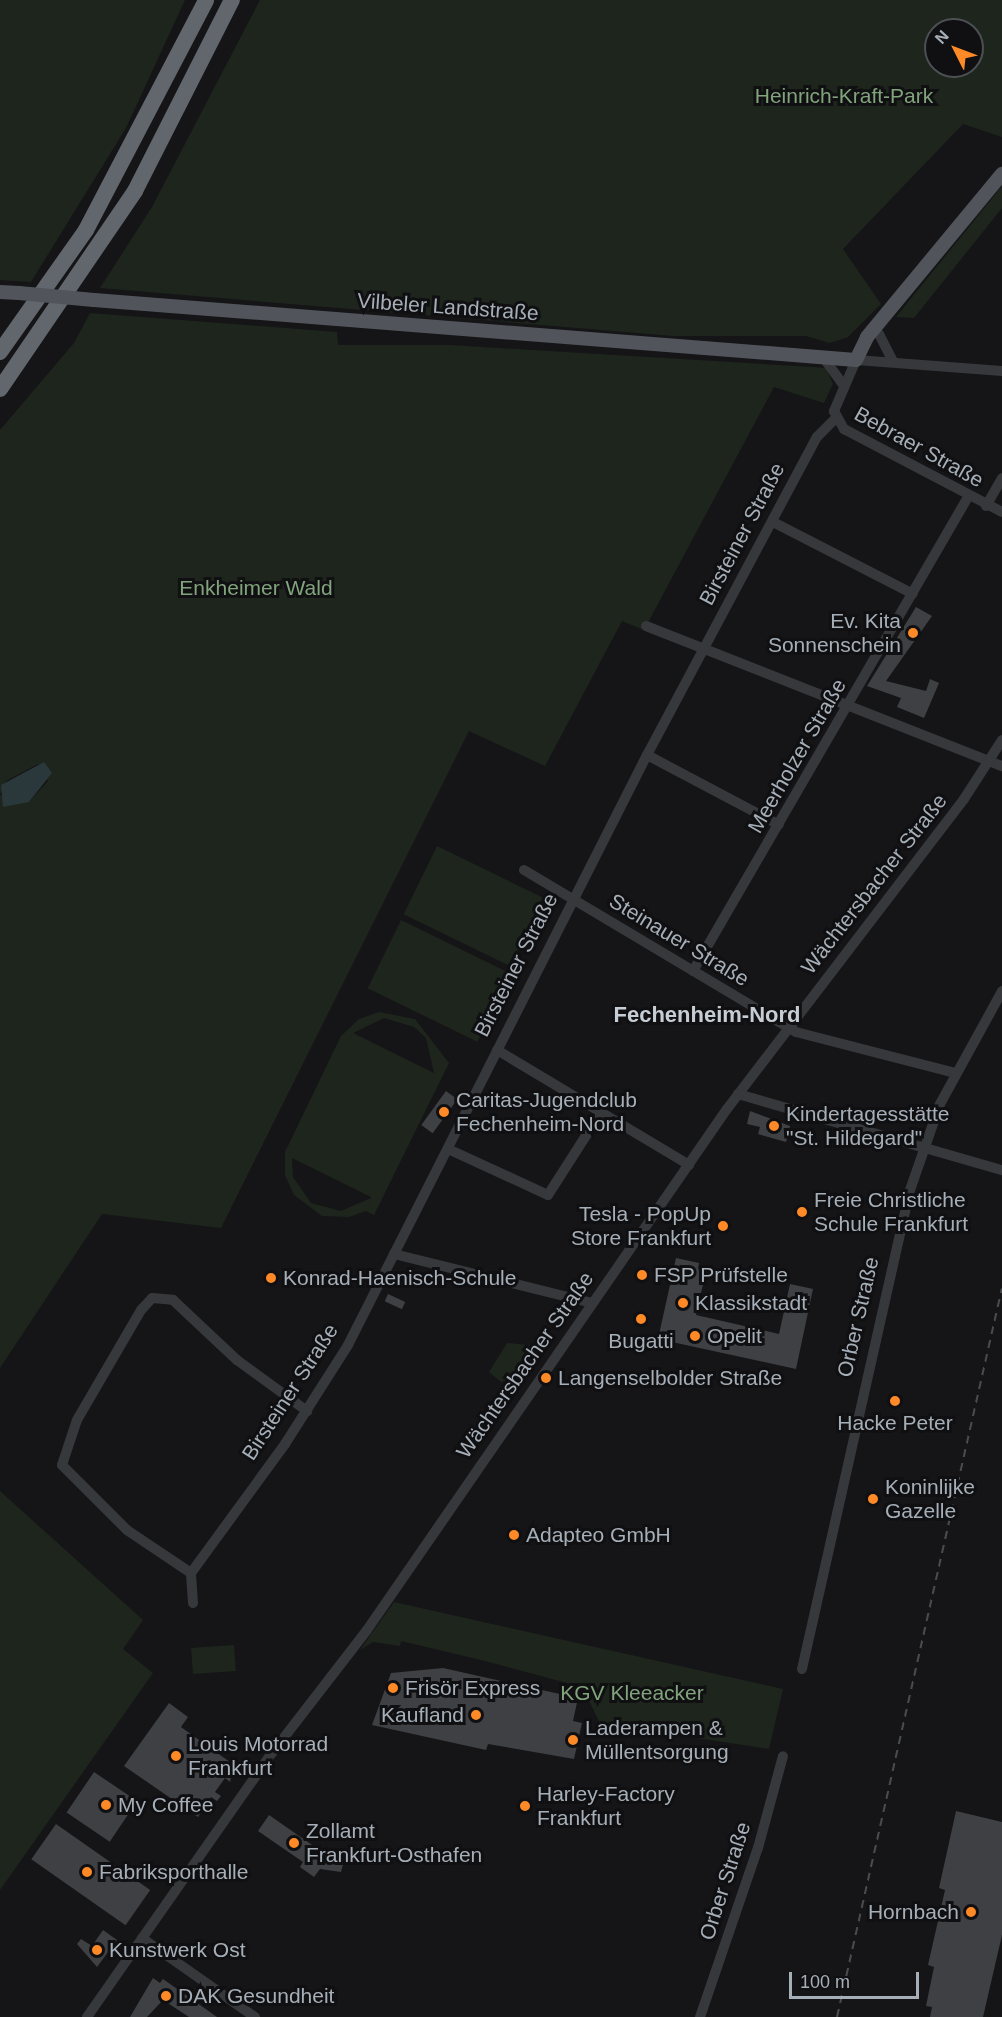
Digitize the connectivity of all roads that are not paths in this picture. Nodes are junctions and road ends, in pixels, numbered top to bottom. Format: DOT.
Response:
graph roads {
  1 [pos="206,0"];
  2 [pos="232,0"];
  3 [pos="1002,174"];
  4 [pos="0,292"];
  5 [pos="873,336"];
  6 [pos="0,352"];
  7 [pos="823,357"];
  8 [pos="856,360"];
  9 [pos="893,362"];
  10 [pos="1002,371"];
  11 [pos="844,386"];
  12 [pos="0,389"];
  13 [pos="835,419"];
  14 [pos="1002,478"];
  15 [pos="968,497"];
  16 [pos="986,506"];
  17 [pos="1002,512"];
  18 [pos="773,522"];
  19 [pos="913,594"];
  20 [pos="646,626"];
  21 [pos="706,646"];
  22 [pos="849,704"];
  23 [pos="1002,740"];
  24 [pos="647,755"];
  25 [pos="990,761"];
  26 [pos="1002,766"];
  27 [pos="779,825"];
  28 [pos="524,870"];
  29 [pos="573,899"];
  30 [pos="693,971"];
  31 [pos="1002,992"];
  32 [pos="788,1028"];
  33 [pos="497,1050"];
  34 [pos="956,1073"];
  35 [pos="738,1094"];
  36 [pos="601,1112"];
  37 [pos="923,1148"];
  38 [pos="448,1149"];
  39 [pos="689,1165"];
  40 [pos="1002,1170"];
  41 [pos="394,1254"];
  42 [pos="592,1303"];
  43 [pos="307,1411"];
  44 [pos="191,1573"];
  45 [pos="193,1603"];
  46 [pos="802,1669"];
  47 [pos="783,1756"];
  48 [pos="142,1938"];
  49 [pos="87,2017"];
  50 [pos="255,2017"];
  51 [pos="700,2017"];
  1 -- 6 [label="highway"];
  2 -- 12 [label="highway"];
  3 -- 5 [label="main road"];
  4 -- 7 [label="main road, Vilbeler Landstraße, bridge"];
  5 -- 7 [label="main road"];
  5 -- 8 [label="main road, Birsteiner Straße"];
  5 -- 9 [label="street"];
  7 -- 8 [label="main road, Vilbeler Landstraße"];
  7 -- 11 [label="street"];
  8 -- 9 [label="street, Vilbeler Landstraße"];
  8 -- 11 [label="street, Birsteiner Straße"];
  9 -- 10 [label="street, Vilbeler Landstraße"];
  11 -- 13 [label="street, Birsteiner Straße"];
  13 -- 15 [label="street, Bebraer Straße"];
  13 -- 18 [label="street, Birsteiner Straße"];
  14 -- 16 [label="street, Bebraer Straße"];
  15 -- 16 [label="street, Bebraer Straße"];
  15 -- 19 [label="street, Meerholzer Straße"];
  16 -- 17 [label="street, Bebraer Straße"];
  18 -- 19 [label="street"];
  18 -- 21 [label="street, Birsteiner Straße"];
  19 -- 22 [label="street, Meerholzer Straße"];
  20 -- 21 [label="street"];
  21 -- 22 [label="street"];
  21 -- 24 [label="street, Birsteiner Straße"];
  22 -- 25 [label="street"];
  22 -- 27 [label="street, Meerholzer Straße"];
  23 -- 25 [label="street, Wächtersbacher Straße"];
  24 -- 27 [label="street"];
  24 -- 29 [label="street, Birsteiner Straße"];
  25 -- 26 [label="street"];
  25 -- 32 [label="street, Wächtersbacher Straße"];
  27 -- 30 [label="street, Meerholzer Straße"];
  28 -- 29 [label="street, Steinauer Straße"];
  29 -- 30 [label="street, Steinauer Straße"];
  29 -- 33 [label="street, Birsteiner Straße"];
  30 -- 32 [label="street, Steinauer Straße"];
  31 -- 34 [label="street, Orber Straße"];
  32 -- 34 [label="street, Steinauer Straße"];
  32 -- 35 [label="street, Wächtersbacher Straße"];
  33 -- 36 [label="street"];
  33 -- 38 [label="street, Birsteiner Straße"];
  34 -- 37 [label="street, Orber Straße"];
  35 -- 37 [label="street"];
  35 -- 39 [label="street, Wächtersbacher Straße"];
  36 -- 38 [label="street"];
  36 -- 39 [label="street"];
  37 -- 40 [label="street"];
  37 -- 46 [label="street, Orber Straße"];
  38 -- 41 [label="street, Birsteiner Straße"];
  39 -- 42 [label="street, Wächtersbacher Straße"];
  41 -- 42 [label="street"];
  41 -- 43 [label="street, Birsteiner Straße"];
  42 -- 48 [label="street, Wächtersbacher Straße"];
  43 -- 44 [label="street, Birsteiner Straße"];
  43 -- 44 [label="street"];
  44 -- 45 [label="street"];
  47 -- 51 [label="street, Orber Straße"];
  48 -- 49 [label="street, Wächtersbacher Straße"];
  48 -- 50 [label="street"];
}
